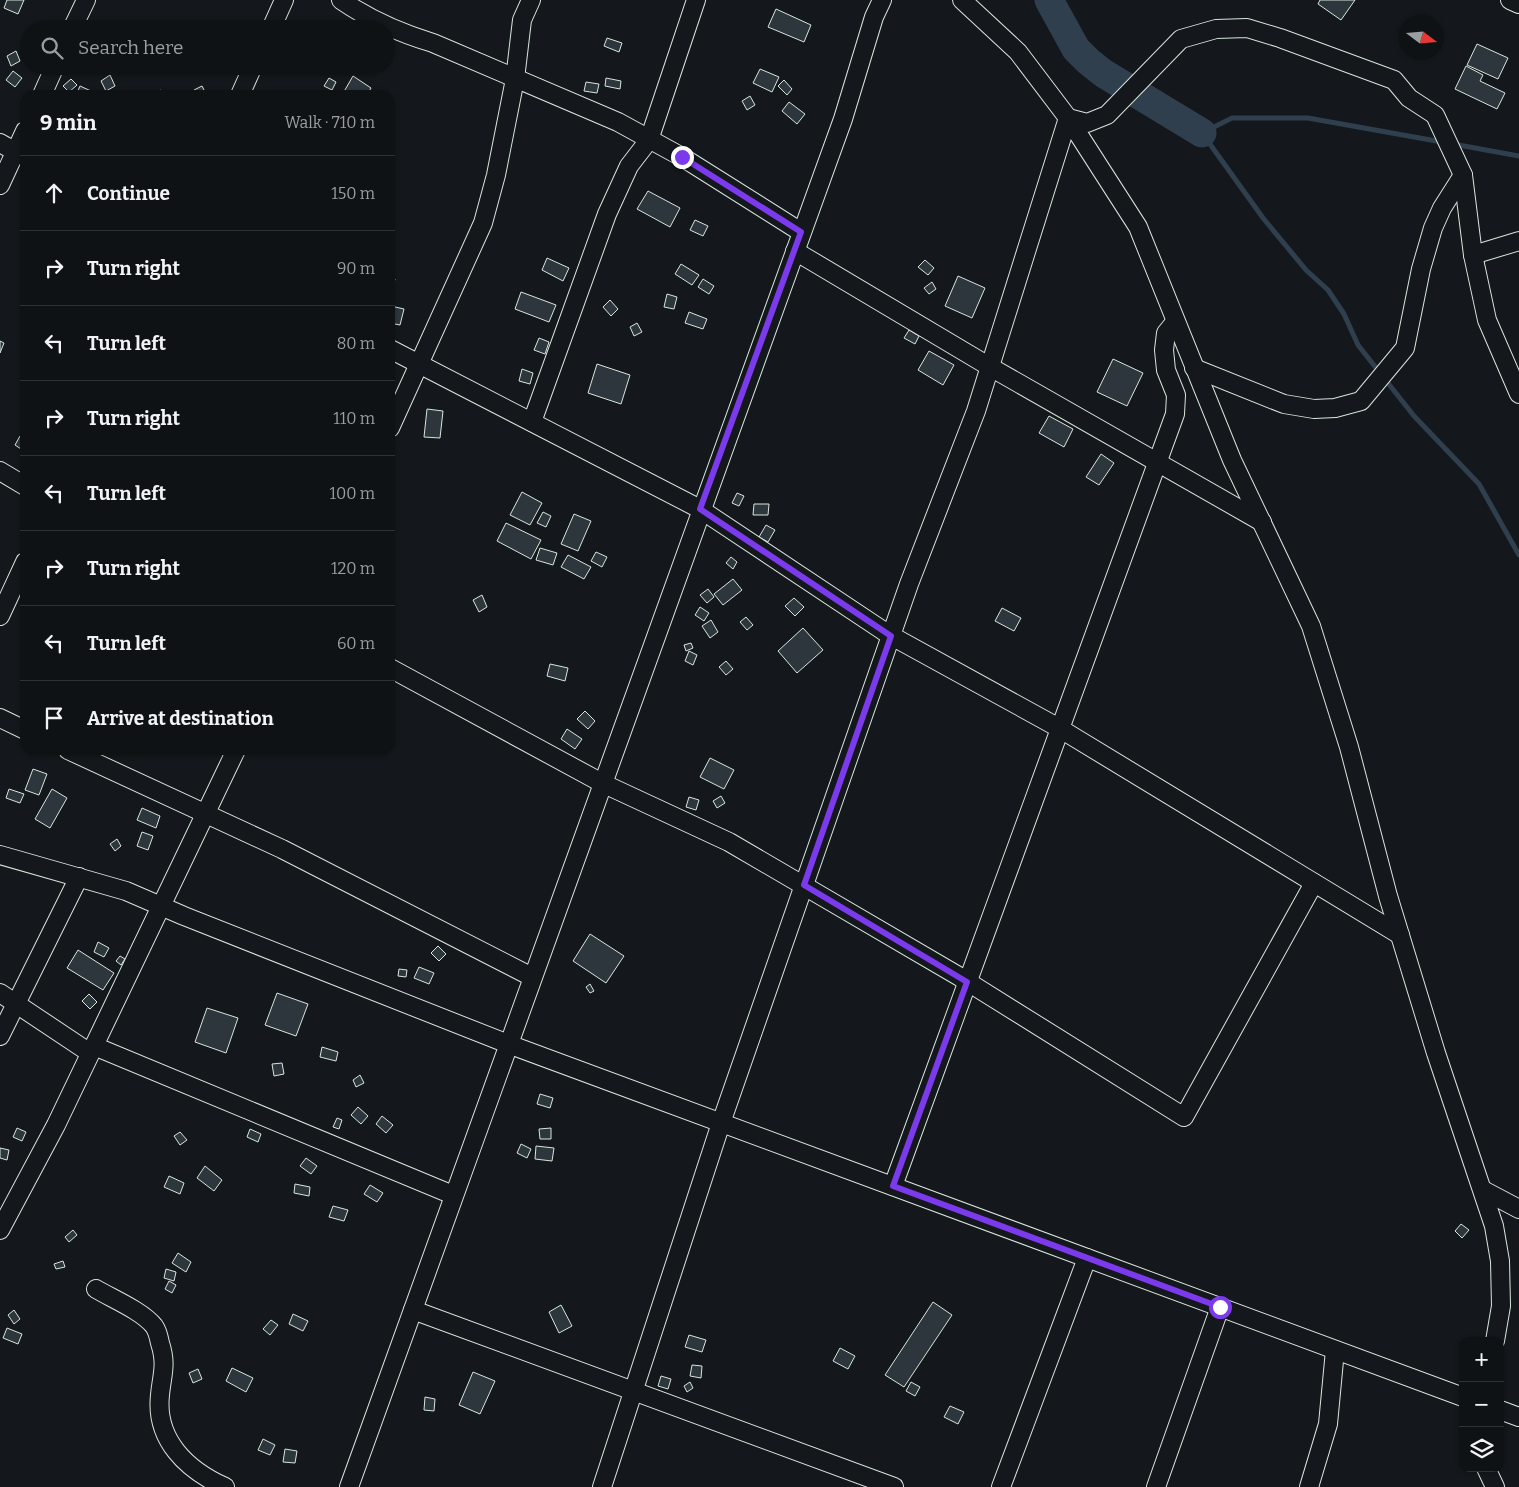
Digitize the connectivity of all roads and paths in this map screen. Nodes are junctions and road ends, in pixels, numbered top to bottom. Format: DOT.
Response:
graph roads {
  1 [pos="86,0"];
  2 [pos="284,0"];
  3 [pos="341,0"];
  4 [pos="531,0"];
  5 [pos="696,0"];
  6 [pos="882,0"];
  7 [pos="962,0"];
  8 [pos="1510,0"];
  9 [pos="1519,4"];
  10 [pos="76,20"];
  11 [pos="274,20"];
  12 [pos="373,20"];
  13 [pos="395,30"];
  14 [pos="51,75"];
  15 [pos="249,75"];
  16 [pos="515,78"];
  17 [pos="44,90"];
  18 [pos="242,90"];
  19 [pos="1068,118"];
  20 [pos="649,140"];
  21 [pos="0,143"];
  22 [pos="20,154"];
  23 [pos="1463,176"];
  24 [pos="0,186"];
  25 [pos="801,232"];
  26 [pos="1519,241"];
  27 [pos="795,251"];
  28 [pos="1473,255"];
  29 [pos="1175,322"];
  30 [pos="395,351"];
  31 [pos="419,364"];
  32 [pos="990,366"];
  33 [pos="1194,368"];
  34 [pos="1519,394"];
  35 [pos="395,417"];
  36 [pos="532,422"];
  37 [pos="1157,464"];
  38 [pos="0,471"];
  39 [pos="20,483"];
  40 [pos="700,509"];
  41 [pos="1262,522"];
  42 [pos="20,573"];
  43 [pos="0,616"];
  44 [pos="891,636"];
  45 [pos="395,671"];
  46 [pos="0,718"];
  47 [pos="20,728"];
  48 [pos="1060,729"];
  49 [pos="79,755"];
  50 [pos="234,755"];
  51 [pos="602,784"];
  52 [pos="205,814"];
  53 [pos="0,855"];
  54 [pos="79,877"];
  55 [pos="1314,883"];
  56 [pos="804,885"];
  57 [pos="161,906"];
  58 [pos="1400,935"];
  59 [pos="532,977"];
  60 [pos="967,982"];
  61 [pos="0,993"];
  62 [pos="16,1004"];
  63 [pos="0,1036"];
  64 [pos="508,1044"];
  65 [pos="92,1050"];
  66 [pos="721,1123"];
  67 [pos="893,1186"];
  68 [pos="1483,1190"];
  69 [pos="453,1195"];
  70 [pos="1519,1209"];
  71 [pos="0,1230"];
  72 [pos="1087,1258"];
  73 [pos="96,1289"];
  74 [pos="1220,1307"];
  75 [pos="413,1310"];
  76 [pos="1496,1337"];
  77 [pos="1335,1350"];
  78 [pos="633,1391"];
  79 [pos="1459,1395"];
  80 [pos="1504,1411"];
  81 [pos="1519,1416"];
  82 [pos="1488,1472"];
  83 [pos="225,1487"];
  84 [pos="349,1487"];
  85 [pos="602,1487"];
  86 [pos="894,1487"];
  87 [pos="1001,1487"];
  88 [pos="1156,1487"];
  89 [pos="1309,1487"];
  90 [pos="1496,1487"];
  1 -- 10 [label="street"];
  2 -- 11 [label="street"];
  3 -- 12 [label="street"];
  4 -- 16 [label="street"];
  5 -- 20 [label="street"];
  6 -- 25 [label="street"];
  7 -- 19 [label="street"];
  8 -- 9 [label="street"];
  13 -- 16 [label="street"];
  14 -- 17 [label="street"];
  15 -- 18 [label="street"];
  16 -- 20 [label="street"];
  16 -- 31 [label="street"];
  19 -- 23 [label="street"];
  19 -- 29 [label="street"];
  19 -- 32 [label="street"];
  20 -- 25 [label="street"];
  20 -- 36 [label="street"];
  21 -- 22 [label="street"];
  22 -- 24 [label="street"];
  23 -- 28 [label="street"];
  23 -- 33 [label="street"];
  25 -- 27 [label="street"];
  26 -- 28 [label="street"];
  27 -- 32 [label="street"];
  27 -- 40 [label="street"];
  28 -- 34 [label="street"];
  29 -- 33 [label="street"];
  29 -- 37 [label="street"];
  30 -- 31 [label="street"];
  31 -- 35 [label="street"];
  31 -- 36 [label="street"];
  32 -- 37 [label="street"];
  32 -- 44 [label="street"];
  33 -- 41 [label="street"];
  36 -- 40 [label="street"];
  37 -- 41 [label="street"];
  37 -- 48 [label="street"];
  38 -- 39 [label="street"];
  40 -- 44 [label="street"];
  40 -- 51 [label="street"];
  41 -- 58 [label="street"];
  42 -- 43 [label="street"];
  44 -- 48 [label="street"];
  44 -- 56 [label="street"];
  45 -- 51 [label="street"];
  46 -- 47 [label="street"];
  48 -- 55 [label="street"];
  48 -- 60 [label="street"];
  49 -- 52 [label="street"];
  50 -- 52 [label="street"];
  51 -- 56 [label="street"];
  51 -- 59 [label="street"];
  52 -- 57 [label="street"];
  52 -- 59 [label="street"];
  53 -- 54 [label="street"];
  54 -- 57 [label="street"];
  54 -- 62 [label="street"];
  55 -- 58 [label="street"];
  55 -- 60 [label="street"];
  56 -- 60 [label="street"];
  56 -- 66 [label="street"];
  57 -- 64 [label="street"];
  57 -- 65 [label="street"];
  58 -- 68 [label="street"];
  59 -- 64 [label="street"];
  60 -- 67 [label="street"];
  61 -- 62 [label="street"];
  62 -- 63 [label="street"];
  62 -- 65 [label="street"];
  64 -- 66 [label="street"];
  64 -- 69 [label="street"];
  65 -- 69 [label="street"];
  65 -- 71 [label="street"];
  66 -- 67 [label="street"];
  66 -- 78 [label="street"];
  67 -- 72 [label="street"];
  68 -- 70 [label="street"];
  68 -- 76 [label="street"];
  69 -- 75 [label="street"];
  72 -- 74 [label="street"];
  72 -- 87 [label="street"];
  73 -- 83 [label="street"];
  74 -- 77 [label="street"];
  74 -- 88 [label="street"];
  75 -- 78 [label="street"];
  75 -- 84 [label="street"];
  77 -- 79 [label="street"];
  77 -- 89 [label="street"];
  78 -- 85 [label="street"];
  78 -- 86 [label="street"];
  80 -- 81 [label="street"];
  82 -- 90 [label="street"];
}
